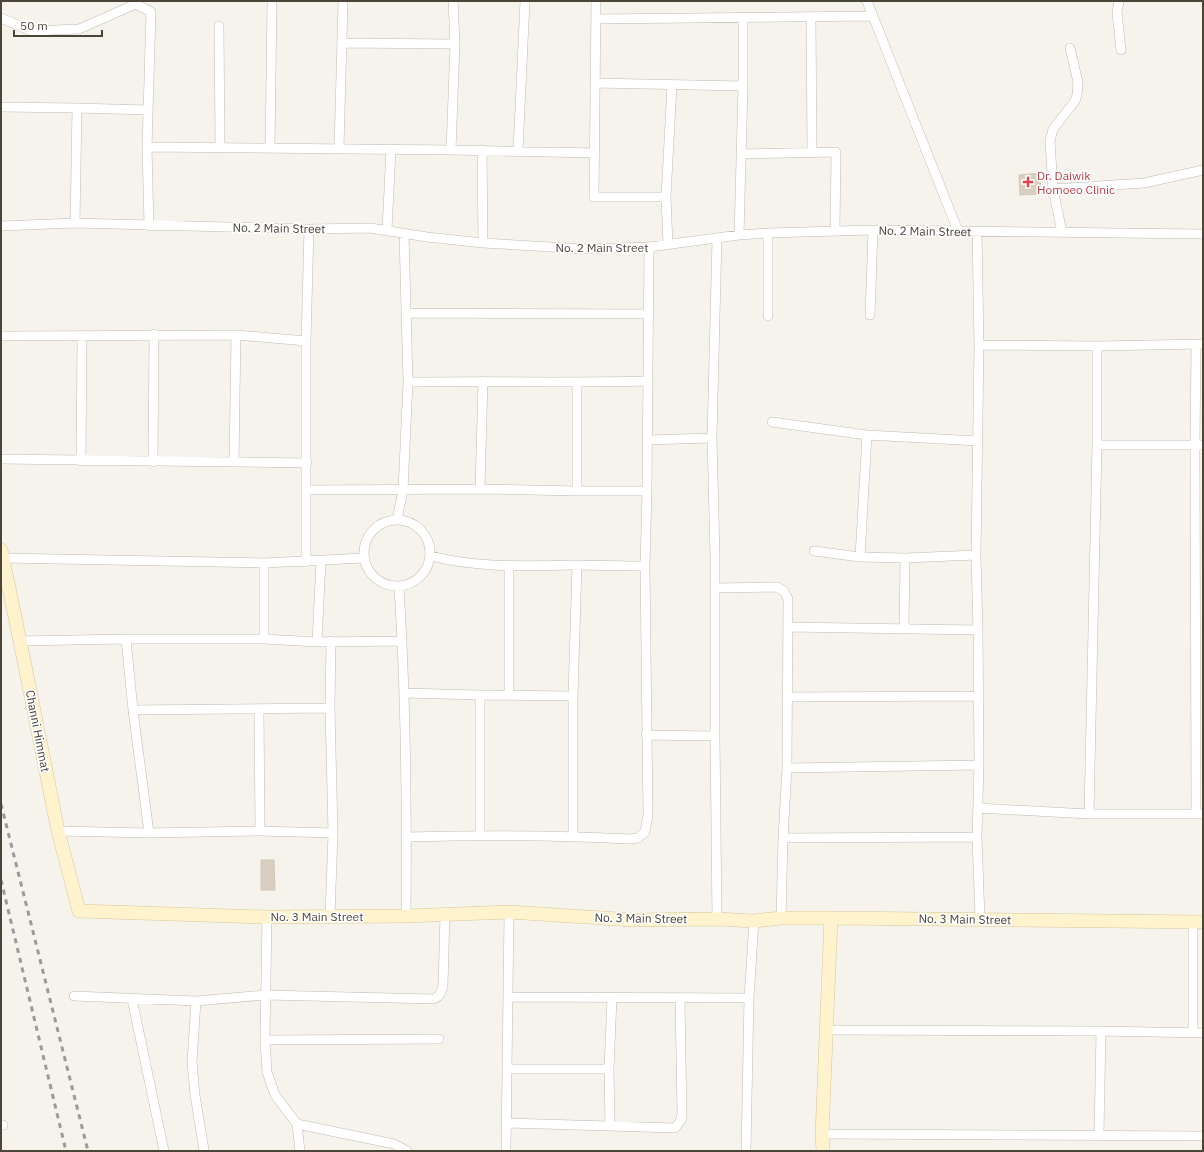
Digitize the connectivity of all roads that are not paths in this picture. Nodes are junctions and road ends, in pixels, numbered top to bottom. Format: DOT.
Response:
graph roads {
  1 [pos="272,1"];
  2 [pos="343,1"];
  3 [pos="453,1"];
  4 [pos="525,1"];
  5 [pos="596,1"];
  6 [pos="867,1"];
  7 [pos="1119,1"];
  8 [pos="136,2"];
  9 [pos="873,16"];
  10 [pos="811,17"];
  11 [pos="1,18"];
  12 [pos="743,18"];
  13 [pos="596,19"];
  14 [pos="219,26"];
  15 [pos="342,43"];
  16 [pos="455,44"];
  17 [pos="1070,48"];
  18 [pos="1121,50"];
  19 [pos="595,83"];
  20 [pos="672,84"];
  21 [pos="743,86"];
  22 [pos="1,107"];
  23 [pos="77,108"];
  24 [pos="148,110"];
  25 [pos="147,147"];
  26 [pos="220,148"];
  27 [pos="270,148"];
  28 [pos="339,148"];
  29 [pos="391,149"];
  30 [pos="451,150"];
  31 [pos="482,150"];
  32 [pos="518,151"];
  33 [pos="812,152"];
  34 [pos="595,153"];
  35 [pos="742,154"];
  36 [pos="1203,170"];
  37 [pos="1053,189"];
  38 [pos="666,197"];
  39 [pos="75,223"];
  40 [pos="1,226"];
  41 [pos="149,226"];
  42 [pos="309,229"];
  43 [pos="387,230"];
  44 [pos="873,230"];
  45 [pos="836,231"];
  46 [pos="958,231"];
  47 [pos="977,231"];
  48 [pos="1062,232"];
  49 [pos="768,233"];
  50 [pos="404,234"];
  51 [pos="1203,234"];
  52 [pos="739,235"];
  53 [pos="717,238"];
  54 [pos="483,243"];
  55 [pos="668,245"];
  56 [pos="649,247"];
  57 [pos="407,313"];
  58 [pos="648,314"];
  59 [pos="870,315"];
  60 [pos="768,316"];
  61 [pos="154,334"];
  62 [pos="236,335"];
  63 [pos="1,336"];
  64 [pos="82,336"];
  65 [pos="306,341"];
  66 [pos="1200,344"];
  67 [pos="979,345"];
  68 [pos="1097,346"];
  69 [pos="483,381"];
  70 [pos="648,381"];
  71 [pos="408,382"];
  72 [pos="577,383"];
  73 [pos="772,422"];
  74 [pos="867,435"];
  75 [pos="712,438"];
  76 [pos="648,440"];
  77 [pos="978,441"];
  78 [pos="1097,445"];
  79 [pos="1199,445"];
  80 [pos="1,460"];
  81 [pos="81,461"];
  82 [pos="153,462"];
  83 [pos="234,462"];
  84 [pos="307,463"];
  85 [pos="480,489"];
  86 [pos="306,490"];
  87 [pos="404,490"];
  88 [pos="577,491"];
  89 [pos="647,491"];
  90 [pos="397,520"];
  91 [pos="814,551"];
  92 [pos="2,554"];
  93 [pos="431,556"];
  94 [pos="976,556"];
  95 [pos="364,558"];
  96 [pos="860,558"];
  97 [pos="905,558"];
  98 [pos="321,561"];
  99 [pos="306,562"];
  100 [pos="264,563"];
  101 [pos="577,565"];
  102 [pos="509,566"];
  103 [pos="645,566"];
  104 [pos="399,588"];
  105 [pos="716,588"];
  106 [pos="1199,602"];
  107 [pos="788,627"];
  108 [pos="904,629"];
  109 [pos="978,630"];
  110 [pos="126,639"];
  111 [pos="264,640"];
  112 [pos="20,641"];
  113 [pos="402,641"];
  114 [pos="316,642"];
  115 [pos="331,642"];
  116 [pos="404,693"];
  117 [pos="509,694"];
  118 [pos="480,695"];
  119 [pos="573,696"];
  120 [pos="979,696"];
  121 [pos="787,697"];
  122 [pos="1199,705"];
  123 [pos="330,708"];
  124 [pos="259,709"];
  125 [pos="133,710"];
  126 [pos="646,735"];
  127 [pos="715,736"];
  128 [pos="979,765"];
  129 [pos="787,768"];
  130 [pos="978,808"];
  131 [pos="1089,814"];
  132 [pos="1200,814"];
  133 [pos="58,831"];
  134 [pos="260,831"];
  135 [pos="149,833"];
  136 [pos="333,833"];
  137 [pos="480,835"];
  138 [pos="573,836"];
  139 [pos="407,837"];
  140 [pos="977,837"];
  141 [pos="783,838"];
  142 [pos="79,911"];
  143 [pos="509,912"];
  144 [pos="445,914"];
  145 [pos="330,916"];
  146 [pos="406,916"];
  147 [pos="267,917"];
  148 [pos="781,918"];
  149 [pos="831,918"];
  150 [pos="717,919"];
  151 [pos="980,919"];
  152 [pos="754,921"];
  153 [pos="1198,922"];
  154 [pos="74,996"];
  155 [pos="266,996"];
  156 [pos="508,997"];
  157 [pos="612,998"];
  158 [pos="680,998"];
  159 [pos="749,998"];
  160 [pos="132,999"];
  161 [pos="196,1000"];
  162 [pos="827,1030"];
  163 [pos="1101,1030"];
  164 [pos="1193,1033"];
  165 [pos="1203,1033"];
  166 [pos="439,1039"];
  167 [pos="265,1040"];
  168 [pos="507,1069"];
  169 [pos="609,1069"];
  170 [pos="506,1123"];
  171 [pos="297,1124"];
  172 [pos="610,1126"];
  173 [pos="822,1134"];
  174 [pos="1099,1134"];
  175 [pos="1203,1136"];
  176 [pos="204,1150"];
  177 [pos="164,1151"];
  178 [pos="300,1151"];
  179 [pos="407,1151"];
  180 [pos="506,1151"];
  181 [pos="746,1151"];
  182 [pos="823,1151"];
  1 -- 27 [label="street"];
  2 -- 15 [label="street"];
  3 -- 16 [label="street"];
  4 -- 32 [label="street"];
  5 -- 13 [label="street"];
  6 -- 9 [label="street"];
  7 -- 18 [label="street"];
  8 -- 11 [label="street"];
  8 -- 24 [label="street"];
  9 -- 10 [label="street"];
  9 -- 46 [label="street"];
  10 -- 12 [label="street"];
  10 -- 33 [label="street"];
  12 -- 13 [label="street"];
  12 -- 21 [label="street"];
  13 -- 19 [label="street"];
  14 -- 26 [label="street"];
  15 -- 16 [label="street"];
  15 -- 28 [label="street"];
  16 -- 30 [label="street"];
  17 -- 37 [label="street"];
  19 -- 20 [label="street"];
  19 -- 34 [label="street"];
  20 -- 21 [label="street"];
  20 -- 38 [label="street"];
  21 -- 35 [label="street"];
  22 -- 23 [label="street"];
  23 -- 24 [label="street"];
  23 -- 39 [label="street"];
  24 -- 25 [label="street"];
  25 -- 26 [label="street"];
  25 -- 41 [label="street"];
  26 -- 27 [label="street"];
  27 -- 28 [label="street"];
  28 -- 29 [label="street"];
  29 -- 30 [label="street"];
  29 -- 43 [label="street"];
  30 -- 31 [label="street"];
  31 -- 32 [label="street"];
  31 -- 54 [label="street"];
  32 -- 34 [label="street"];
  33 -- 35 [label="street"];
  33 -- 45 [label="street"];
  34 -- 38 [label="street"];
  35 -- 52 [label="street"];
  36 -- 37 [label="street"];
  37 -- 48 [label="street"];
  38 -- 55 [label="street"];
  39 -- 40 [label="street, No. 2 Main Street"];
  39 -- 41 [label="street, No. 2 Main Street"];
  41 -- 42 [label="street, No. 2 Main Street"];
  42 -- 43 [label="street, No. 2 Main Street"];
  42 -- 65 [label="street"];
  43 -- 50 [label="street, No. 2 Main Street"];
  44 -- 45 [label="street, No. 2 Main Street"];
  44 -- 46 [label="street, No. 2 Main Street"];
  44 -- 59 [label="street"];
  45 -- 49 [label="street, No. 2 Main Street"];
  46 -- 47 [label="street, No. 2 Main Street"];
  47 -- 48 [label="street, No. 2 Main Street"];
  47 -- 67 [label="street"];
  48 -- 51 [label="street, No. 2 Main Street"];
  49 -- 52 [label="street, No. 2 Main Street"];
  49 -- 60 [label="street"];
  50 -- 54 [label="street, No. 2 Main Street"];
  50 -- 57 [label="street"];
  52 -- 53 [label="street, No. 2 Main Street"];
  53 -- 55 [label="street, No. 2 Main Street"];
  53 -- 75 [label="street"];
  54 -- 56 [label="street, No. 2 Main Street"];
  55 -- 56 [label="street, No. 2 Main Street"];
  56 -- 58 [label="street"];
  57 -- 58 [label="street"];
  57 -- 71 [label="street"];
  58 -- 70 [label="street"];
  61 -- 62 [label="street"];
  61 -- 64 [label="street"];
  61 -- 82 [label="street"];
  62 -- 65 [label="street"];
  62 -- 83 [label="street"];
  63 -- 64 [label="street"];
  64 -- 81 [label="street"];
  65 -- 84 [label="street"];
  66 -- 68 [label="street"];
  66 -- 79 [label="street"];
  67 -- 68 [label="street"];
  67 -- 77 [label="street"];
  68 -- 78 [label="street"];
  69 -- 71 [label="street"];
  69 -- 72 [label="street"];
  69 -- 85 [label="street"];
  70 -- 72 [label="street"];
  70 -- 76 [label="street"];
  71 -- 87 [label="street"];
  72 -- 88 [label="street"];
  73 -- 74 [label="street"];
  74 -- 77 [label="street"];
  74 -- 96 [label="street"];
  75 -- 76 [label="street"];
  75 -- 105 [label="street"];
  76 -- 89 [label="street"];
  77 -- 94 [label="street"];
  78 -- 79 [label="street"];
  78 -- 131 [label="street"];
  79 -- 106 [label="street"];
  80 -- 81 [label="street"];
  81 -- 82 [label="street"];
  82 -- 83 [label="street"];
  83 -- 84 [label="street"];
  84 -- 86 [label="street"];
  85 -- 87 [label="street"];
  85 -- 88 [label="street"];
  86 -- 87 [label="street"];
  86 -- 99 [label="street"];
  87 -- 90 [label="street"];
  88 -- 89 [label="street"];
  89 -- 103 [label="street"];
  90 -- 93 [label="street"];
  90 -- 95 [label="street"];
  91 -- 96 [label="street"];
  92 -- 100 [label="street"];
  92 -- 112 [label="street, Channi Himmat"];
  93 -- 102 [label="street"];
  93 -- 104 [label="street"];
  94 -- 97 [label="street"];
  94 -- 109 [label="street"];
  95 -- 98 [label="street"];
  95 -- 104 [label="street"];
  96 -- 97 [label="street"];
  97 -- 108 [label="street"];
  98 -- 99 [label="street"];
  98 -- 114 [label="street"];
  99 -- 100 [label="street"];
  100 -- 111 [label="street"];
  101 -- 102 [label="street"];
  101 -- 103 [label="street"];
  101 -- 119 [label="street"];
  102 -- 117 [label="street"];
  103 -- 126 [label="street"];
  104 -- 113 [label="street"];
  105 -- 107 [label="street"];
  105 -- 127 [label="street"];
  106 -- 122 [label="street"];
  107 -- 108 [label="street"];
  107 -- 121 [label="street"];
  108 -- 109 [label="street"];
  109 -- 120 [label="street"];
  110 -- 111 [label="street"];
  110 -- 112 [label="street"];
  110 -- 125 [label="street"];
  111 -- 114 [label="street"];
  112 -- 133 [label="street, Channi Himmat"];
  113 -- 115 [label="street"];
  113 -- 116 [label="street"];
  114 -- 115 [label="street"];
  115 -- 123 [label="street"];
  116 -- 118 [label="street"];
  116 -- 139 [label="street"];
  117 -- 118 [label="street"];
  117 -- 119 [label="street"];
  118 -- 137 [label="street"];
  119 -- 138 [label="street"];
  120 -- 121 [label="street"];
  120 -- 128 [label="street"];
  121 -- 129 [label="street"];
  122 -- 132 [label="street"];
  123 -- 124 [label="street"];
  123 -- 136 [label="street"];
  124 -- 125 [label="street"];
  124 -- 134 [label="street"];
  125 -- 135 [label="street"];
  126 -- 127 [label="street"];
  126 -- 138 [label="street"];
  127 -- 150 [label="street"];
  128 -- 129 [label="street"];
  128 -- 130 [label="street"];
  129 -- 141 [label="street"];
  130 -- 131 [label="street"];
  130 -- 140 [label="street"];
  131 -- 132 [label="street"];
  133 -- 135 [label="street"];
  133 -- 142 [label="street, Channi Himmat"];
  134 -- 135 [label="street"];
  134 -- 136 [label="street"];
  136 -- 145 [label="street"];
  137 -- 138 [label="street"];
  137 -- 139 [label="street"];
  139 -- 146 [label="street"];
  140 -- 141 [label="street"];
  140 -- 151 [label="street"];
  141 -- 148 [label="street"];
  142 -- 147 [label="street, No. 3 Main Street"];
  143 -- 144 [label="street, No. 3 Main Street"];
  143 -- 150 [label="street, No. 3 Main Street"];
  143 -- 156 [label="street"];
  144 -- 146 [label="street, No. 3 Main Street"];
  144 -- 155 [label="street"];
  145 -- 146 [label="street, No. 3 Main Street"];
  145 -- 147 [label="street, No. 3 Main Street"];
  147 -- 155 [label="street"];
  148 -- 149 [label="street, No. 3 Main Street"];
  148 -- 152 [label="street, No. 3 Main Street"];
  149 -- 151 [label="street, No. 3 Main Street"];
  149 -- 162 [label="street"];
  150 -- 152 [label="street, No. 3 Main Street"];
  151 -- 153 [label="street, No. 3 Main Street"];
  152 -- 159 [label="street"];
  153 -- 164 [label="street"];
  154 -- 160 [label="street"];
  155 -- 161 [label="street"];
  155 -- 167 [label="street"];
  156 -- 157 [label="street"];
  156 -- 168 [label="street"];
  157 -- 158 [label="street"];
  157 -- 169 [label="street"];
  158 -- 159 [label="street"];
  158 -- 172 [label="street"];
  159 -- 181 [label="street"];
  160 -- 161 [label="street"];
  160 -- 177 [label="street"];
  161 -- 176 [label="street"];
  162 -- 163 [label="street"];
  162 -- 173 [label="street"];
  163 -- 164 [label="street"];
  163 -- 174 [label="street"];
  164 -- 165 [label="street"];
  166 -- 167 [label="street"];
  167 -- 171 [label="street"];
  168 -- 169 [label="street"];
  168 -- 170 [label="street"];
  169 -- 172 [label="street"];
  170 -- 172 [label="street"];
  170 -- 180 [label="street"];
  171 -- 178 [label="street"];
  171 -- 179 [label="street"];
  173 -- 174 [label="street"];
  173 -- 182 [label="street"];
  174 -- 175 [label="street"];
}
